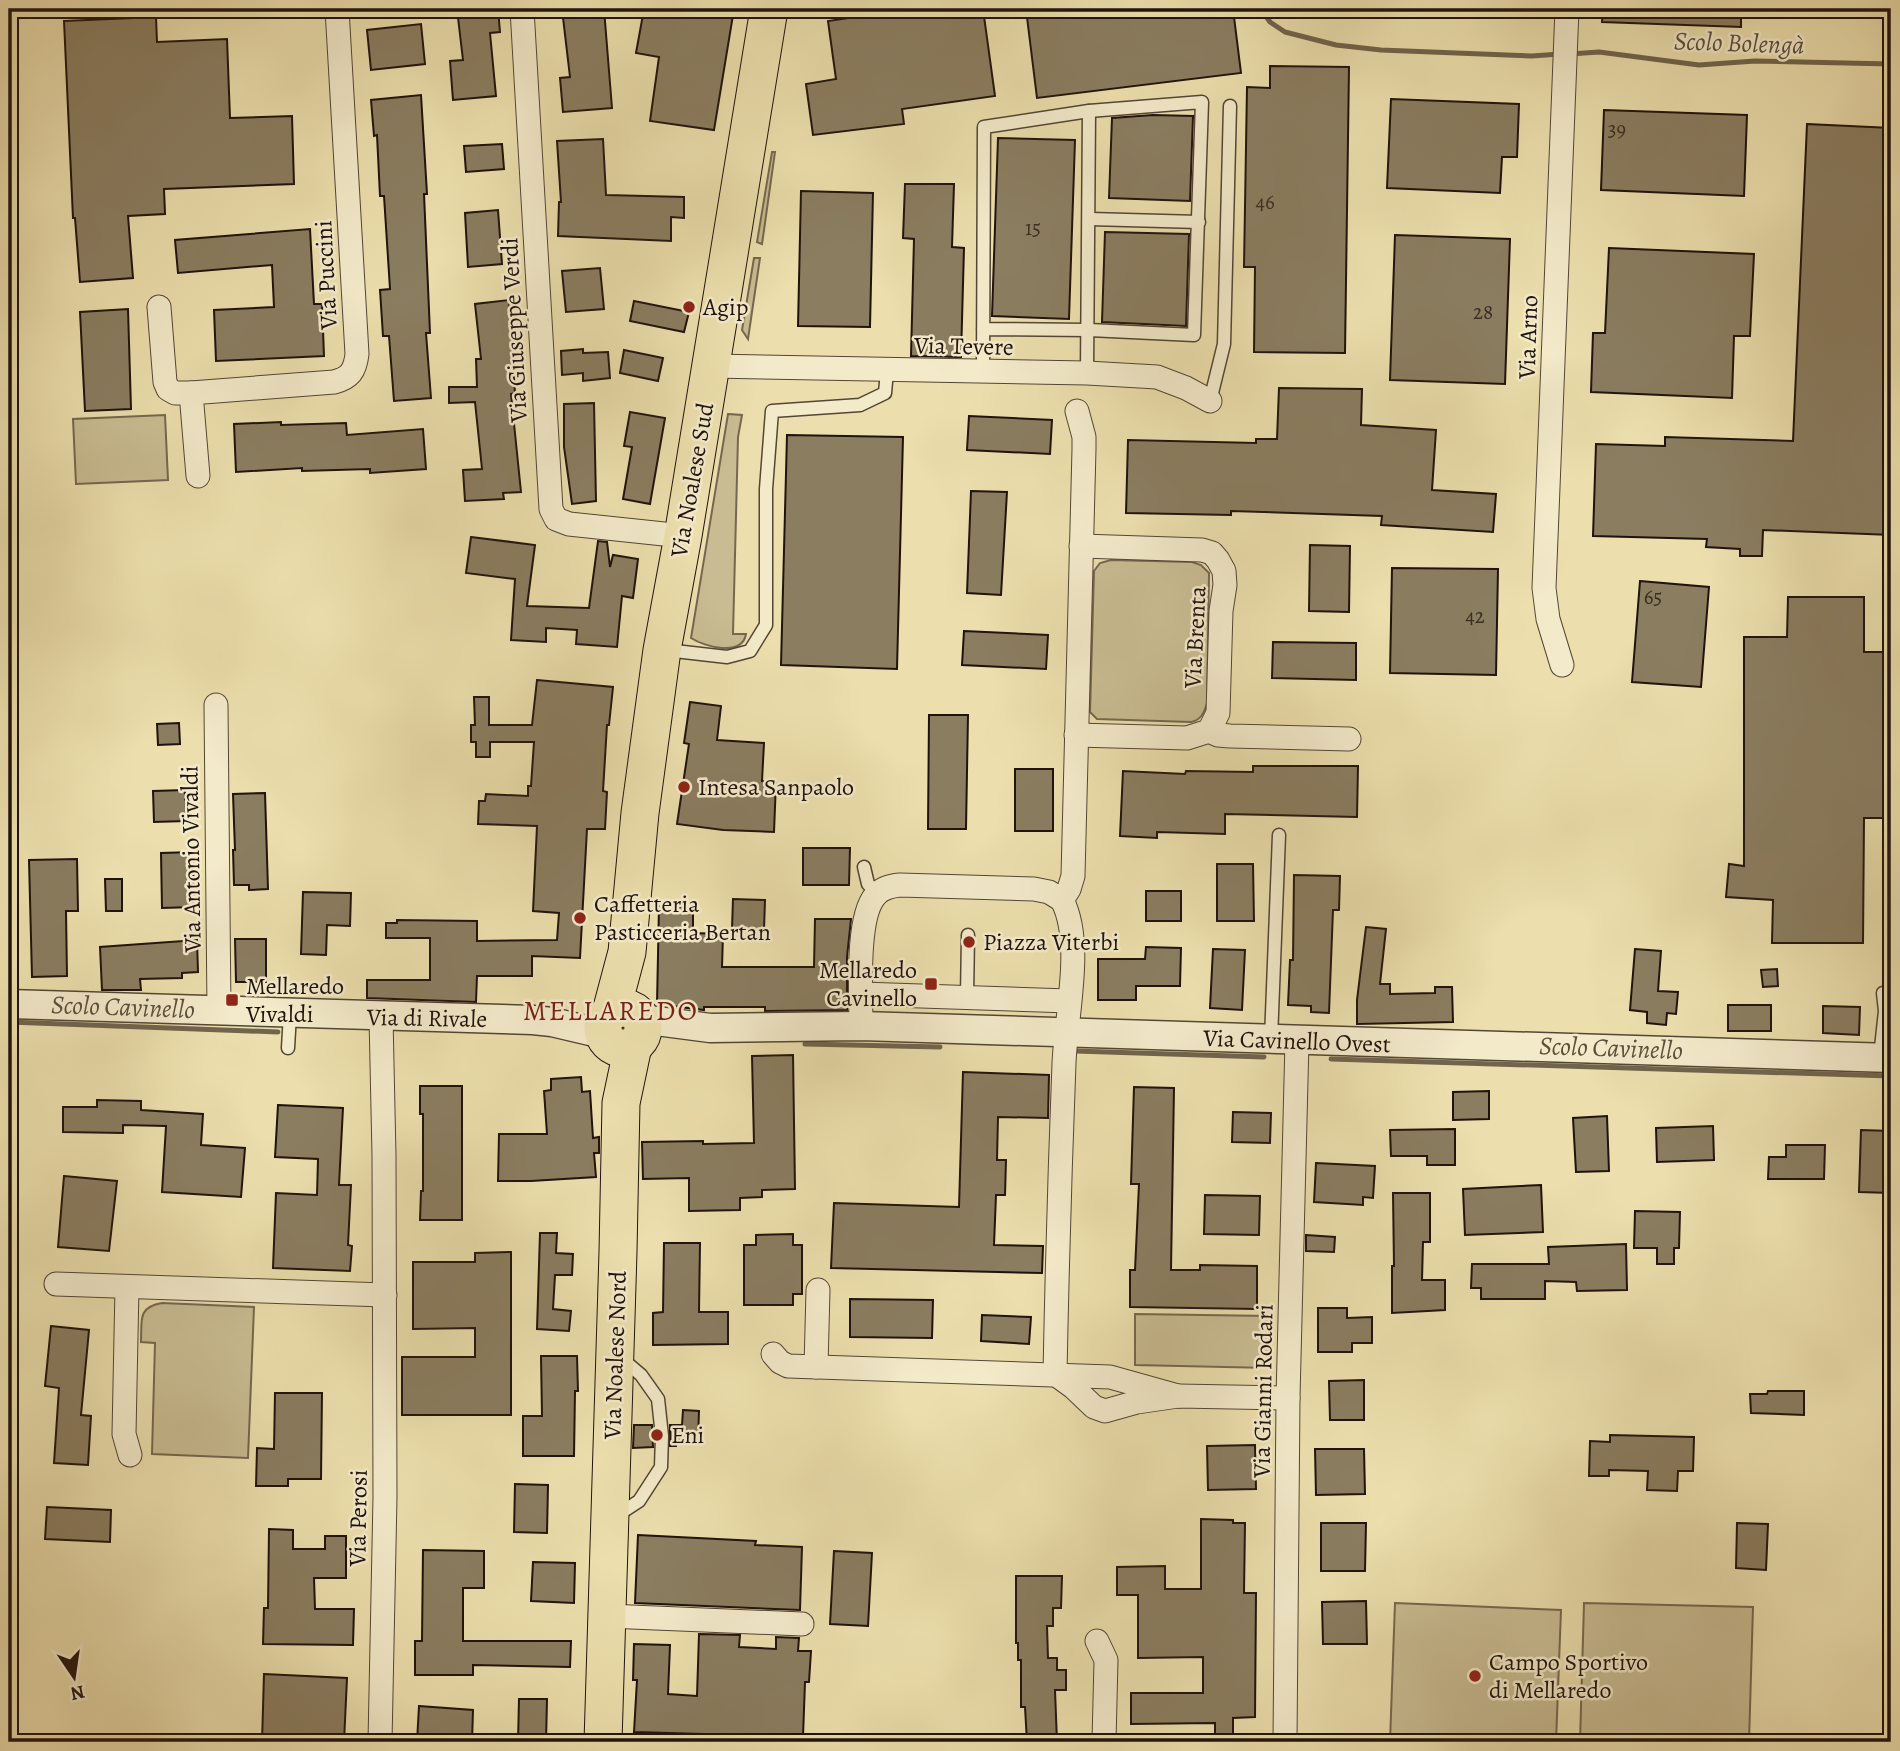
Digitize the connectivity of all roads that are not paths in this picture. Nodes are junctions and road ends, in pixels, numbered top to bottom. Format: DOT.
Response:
graph roads {
  1 [pos="337,9"];
  2 [pos="522,9"];
  3 [pos="769,9"];
  4 [pos="1567,9"];
  5 [pos="1230,106"];
  6 [pos="1089,111"];
  7 [pos="1090,219"];
  8 [pos="1199,222"];
  9 [pos="159,307"];
  10 [pos="983,330"];
  11 [pos="1088,330"];
  12 [pos="711,366"];
  13 [pos="887,371"];
  14 [pos="983,372"];
  15 [pos="1087,373"];
  16 [pos="191,393"];
  17 [pos="1210,401"];
  18 [pos="1077,411"];
  19 [pos="198,476"];
  20 [pos="683,536"];
  21 [pos="1081,546"];
  22 [pos="662,650"];
  23 [pos="1562,665"];
  24 [pos="216,705"];
  25 [pos="1209,731"];
  26 [pos="1076,735"];
  27 [pos="1349,739"];
  28 [pos="1279,835"];
  29 [pos="864,867"];
  30 [pos="877,893"];
  31 [pos="1062,900"];
  32 [pos="968,935"];
  33 [pos="1883,993"];
  34 [pos="861,995"];
  35 [pos="967,997"];
  36 [pos="1069,1001"];
  37 [pos="9,1004"];
  38 [pos="219,1011"];
  39 [pos="290,1014"];
  40 [pos="381,1017"];
  41 [pos="861,1026"];
  42 [pos="623,1028"];
  43 [pos="1066,1033"];
  44 [pos="1284,1040"];
  45 [pos="288,1048"];
  46 [pos="1886,1058"];
  47 [pos="57,1284"];
  48 [pos="127,1287"];
  49 [pos="818,1290"];
  50 [pos="385,1295"];
  51 [pos="615,1353"];
  52 [pos="773,1354"];
  53 [pos="816,1367"];
  54 [pos="1055,1374"];
  55 [pos="1178,1396"];
  56 [pos="1288,1398"];
  57 [pos="130,1455"];
  58 [pos="610,1520"];
  59 [pos="607,1616"];
  60 [pos="802,1624"];
  61 [pos="1097,1641"];
  62 [pos="380,1742"];
  63 [pos="603,1742"];
  64 [pos="1104,1742"];
  65 [pos="1285,1742"];
  1 -- 16 [label="street, Via Puccini"];
  2 -- 20 [label="street, Via Giuseppe Verdi"];
  3 -- 12 [label="main road, Via Noalese Sud"];
  4 -- 23 [label="street, Via Arno"];
  5 -- 17 [label="lane"];
  6 -- 7 [label="lane"];
  6 -- 8 [label="lane"];
  6 -- 10 [label="lane"];
  7 -- 8 [label="lane"];
  7 -- 11 [label="lane"];
  8 -- 11 [label="lane"];
  9 -- 16 [label="street"];
  10 -- 11 [label="lane"];
  10 -- 14 [label="lane"];
  11 -- 15 [label="lane"];
  12 -- 13 [label="street, Via Tevere"];
  12 -- 20 [label="main road, Via Noalese Sud"];
  13 -- 14 [label="street, Via Tevere"];
  13 -- 22 [label="lane"];
  14 -- 15 [label="street, Via Tevere"];
  15 -- 17 [label="street, Via Tevere"];
  16 -- 19 [label="street"];
  18 -- 21 [label="street"];
  20 -- 22 [label="main road, Via Noalese Sud"];
  21 -- 25 [label="street, Via Brenta"];
  21 -- 26 [label="street"];
  22 -- 42 [label="main road, Via Noalese Sud"];
  24 -- 38 [label="street, Via Antonio Vivaldi"];
  25 -- 26 [label="street"];
  25 -- 27 [label="street"];
  26 -- 31 [label="street"];
  28 -- 44 [label="lane"];
  29 -- 30 [label="lane"];
  30 -- 31 [label="street"];
  30 -- 34 [label="street"];
  31 -- 36 [label="street"];
  32 -- 35 [label="lane"];
  33 -- 46 [label="lane"];
  34 -- 35 [label="street"];
  34 -- 41 [label="street"];
  35 -- 36 [label="street"];
  36 -- 43 [label="street"];
  37 -- 38 [label="street, Via di Rivale"];
  38 -- 39 [label="street, Via di Rivale"];
  39 -- 40 [label="street, Via di Rivale"];
  39 -- 45 [label="lane"];
  40 -- 42 [label="street, Via di Rivale"];
  40 -- 50 [label="street, Via Perosi"];
  41 -- 42 [label="street, Via Cavinello Ovest"];
  41 -- 43 [label="street, Via Cavinello Ovest"];
  42 -- 51 [label="main road, Via Noalese Nord"];
  43 -- 44 [label="street, Via Cavinello Ovest"];
  43 -- 54 [label="street"];
  44 -- 46 [label="street, Via Cavinello Ovest"];
  44 -- 56 [label="street, Via Gianni Rodari"];
  47 -- 48 [label="street"];
  48 -- 50 [label="street"];
  48 -- 57 [label="street"];
  49 -- 53 [label="street"];
  50 -- 62 [label="street, Via Perosi"];
  51 -- 58 [label="main road, Via Noalese Nord"];
  51 -- 58 [label="lane"];
  52 -- 53 [label="street"];
  53 -- 54 [label="street"];
  54 -- 55 [label="street"];
  54 -- 55 [label="street"];
  55 -- 56 [label="street"];
  56 -- 65 [label="street, Via Gianni Rodari"];
  58 -- 59 [label="main road, Via Noalese Nord"];
  59 -- 60 [label="street"];
  59 -- 63 [label="main road, Via Noalese Nord"];
  61 -- 64 [label="street"];
}
